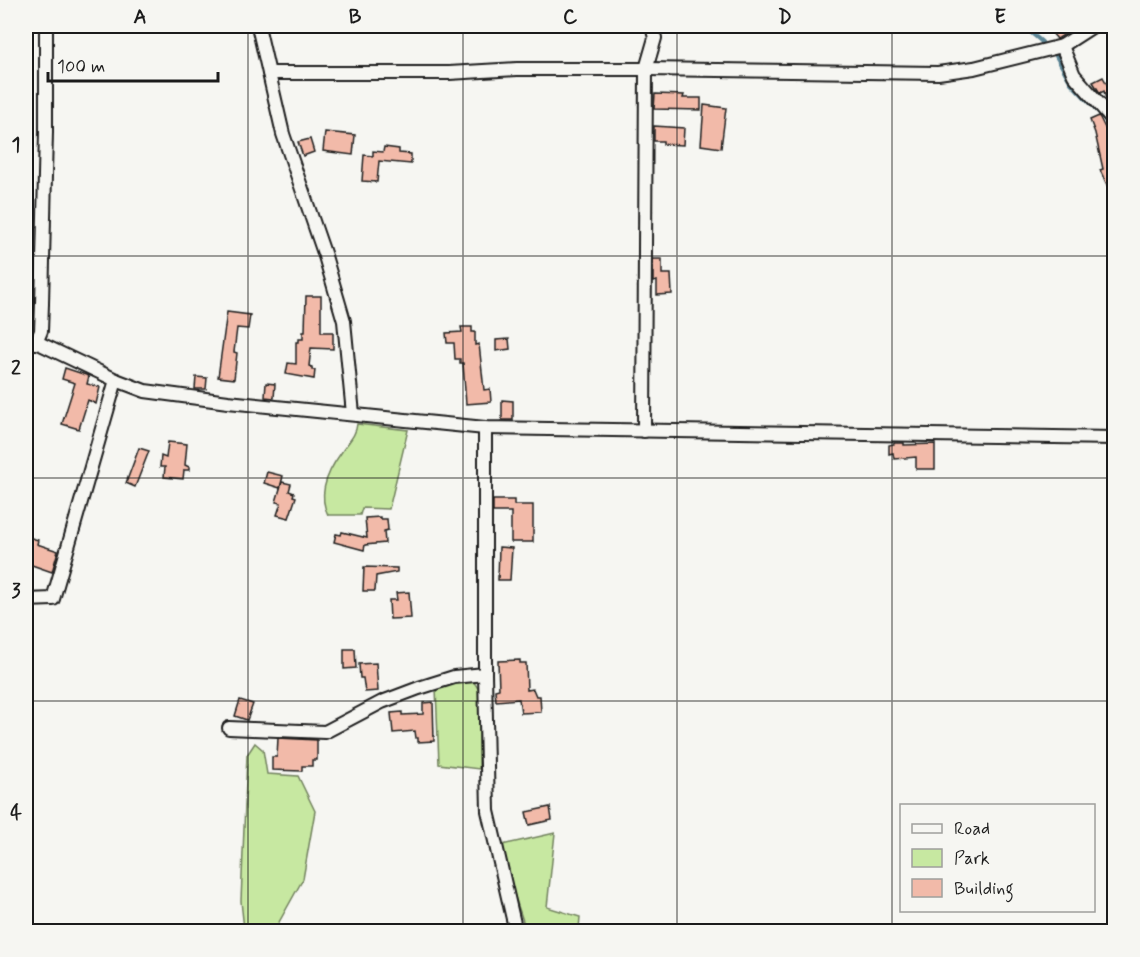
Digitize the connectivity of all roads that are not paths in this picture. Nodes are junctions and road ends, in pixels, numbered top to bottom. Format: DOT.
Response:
graph roads {
  1 [pos="46,26"];
  2 [pos="258,26"];
  3 [pos="652,26"];
  4 [pos="1093,26"];
  5 [pos="1062,46"];
  6 [pos="646,69"];
  7 [pos="269,73"];
  8 [pos="1114,121"];
  9 [pos="31,340"];
  10 [pos="116,380"];
  11 [pos="353,414"];
  12 [pos="485,428"];
  13 [pos="644,431"];
  14 [pos="1114,438"];
  15 [pos="26,600"];
  16 [pos="485,674"];
  17 [pos="229,728"];
  18 [pos="516,932"];
  1 -- 9 [label="street"];
  2 -- 7 [label="street"];
  3 -- 6 [label="street"];
  4 -- 5 [label="street"];
  5 -- 6 [label="street"];
  5 -- 8 [label="street"];
  6 -- 7 [label="street"];
  6 -- 13 [label="street"];
  7 -- 11 [label="street"];
  9 -- 10 [label="street"];
  10 -- 11 [label="street"];
  10 -- 15 [label="street"];
  11 -- 12 [label="street"];
  12 -- 13 [label="street"];
  12 -- 16 [label="street"];
  13 -- 14 [label="street"];
  16 -- 17 [label="street"];
  16 -- 18 [label="street"];
}
